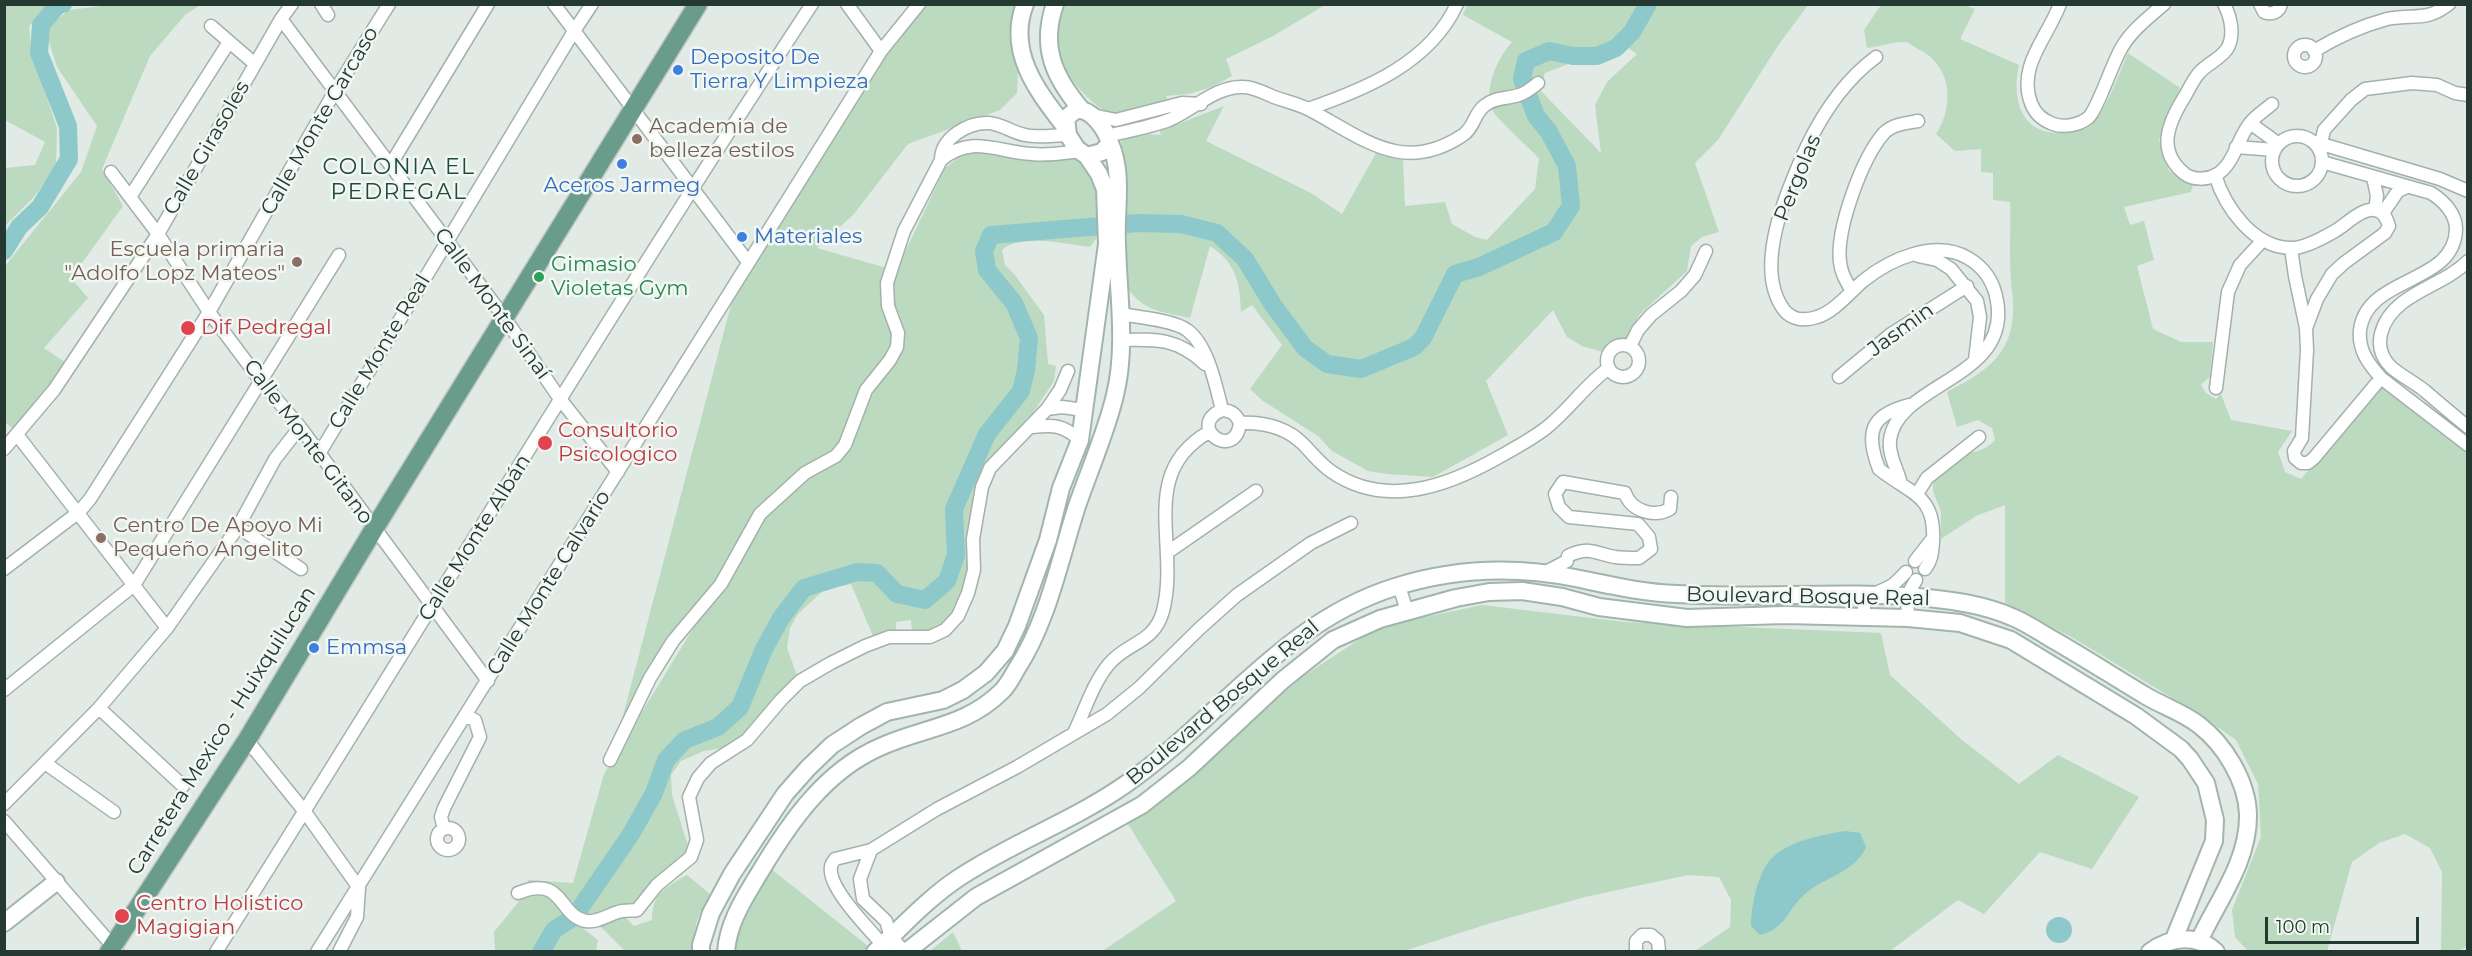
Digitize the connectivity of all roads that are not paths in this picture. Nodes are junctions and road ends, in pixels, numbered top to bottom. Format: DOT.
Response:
graph roads {
  1 [pos="292,4"];
  2 [pos="389,4"];
  3 [pos="488,4"];
  4 [pos="554,4"];
  5 [pos="592,4"];
  6 [pos="698,4"];
  7 [pos="812,4"];
  8 [pos="847,4"];
  9 [pos="919,4"];
  10 [pos="1025,4"];
  11 [pos="1055,4"];
  12 [pos="1457,4"];
  13 [pos="2060,4"];
  14 [pos="2164,4"];
  15 [pos="2224,4"];
  16 [pos="2260,4"];
  17 [pos="2281,4"];
  18 [pos="2449,4"];
  19 [pos="281,19"];
  20 [pos="211,26"];
  21 [pos="574,31"];
  22 [pos="229,42"];
  23 [pos="881,51"];
  24 [pos="2314,51"];
  25 [pos="1876,57"];
  26 [pos="255,64"];
  27 [pos="1529,89"];
  28 [pos="335,91"];
  29 [pos="2468,95"];
  30 [pos="1201,104"];
  31 [pos="2272,104"];
  32 [pos="632,110"];
  33 [pos="1308,110"];
  34 [pos="1085,111"];
  35 [pos="1918,122"];
  36 [pos="2250,123"];
  37 [pos="1067,132"];
  38 [pos="1024,135"];
  39 [pos="1109,140"];
  40 [pos="2321,144"];
  41 [pos="2236,147"];
  42 [pos="2277,147"];
  43 [pos="1023,154"];
  44 [pos="1083,154"];
  45 [pos="941,160"];
  46 [pos="2322,162"];
  47 [pos="391,164"];
  48 [pos="111,172"];
  49 [pos="2215,175"];
  50 [pos="2373,177"];
  51 [pos="2407,187"];
  52 [pos="691,189"];
  53 [pos="1111,190"];
  54 [pos="2468,192"];
  55 [pos="130,197"];
  56 [pos="2379,211"];
  57 [pos="158,234"];
  58 [pos="2263,240"];
  59 [pos="447,241"];
  60 [pos="1112,244"];
  61 [pos="2291,248"];
  62 [pos="1706,251"];
  63 [pos="339,255"];
  64 [pos="1912,255"];
  65 [pos="2468,261"];
  66 [pos="748,262"];
  67 [pos="2415,278"];
  68 [pos="1967,286"];
  69 [pos="2427,289"];
  70 [pos="1852,291"];
  71 [pos="209,312"];
  72 [pos="1120,314"];
  73 [pos="504,317"];
  74 [pos="1164,322"];
  75 [pos="2306,328"];
  76 [pos="1120,340"];
  77 [pos="1161,341"];
  78 [pos="1630,346"];
  79 [pos="1975,360"];
  80 [pos="1609,368"];
  81 [pos="1211,369"];
  82 [pos="1068,371"];
  83 [pos="1839,377"];
  84 [pos="2381,378"];
  85 [pos="260,380"];
  86 [pos="2216,388"];
  87 [pos="560,399"];
  88 [pos="1913,404"];
  89 [pos="1047,409"];
  90 [pos="1084,410"];
  91 [pos="1222,410"];
  92 [pos="1240,423"];
  93 [pos="300,427"];
  94 [pos="1030,427"];
  95 [pos="2468,427"];
  96 [pos="1209,432"];
  97 [pos="18,436"];
  98 [pos="1979,437"];
  99 [pos="1080,440"];
  100 [pos="2466,440"];
  101 [pos="4,449"];
  102 [pos="319,454"];
  103 [pos="618,472"];
  104 [pos="1900,484"];
  105 [pos="1256,491"];
  106 [pos="1917,494"];
  107 [pos="1671,497"];
  108 [pos="79,512"];
  109 [pos="1351,523"];
  110 [pos="238,527"];
  111 [pos="374,529"];
  112 [pos="1056,544"];
  113 [pos="1168,552"];
  114 [pos="1568,561"];
  115 [pos="1920,565"];
  116 [pos="4,569"];
  117 [pos="301,569"];
  118 [pos="1906,572"];
  119 [pos="1543,574"];
  120 [pos="1574,578"];
  121 [pos="1916,580"];
  122 [pos="134,585"];
  123 [pos="1399,586"];
  124 [pos="1870,594"];
  125 [pos="1907,596"];
  126 [pos="433,608"];
  127 [pos="1407,612"];
  128 [pos="1864,617"];
  129 [pos="1908,618"];
  130 [pos="167,628"];
  131 [pos="488,681"];
  132 [pos="4,690"];
  133 [pos="99,708"];
  134 [pos="466,716"];
  135 [pos="1073,734"];
  136 [pos="247,741"];
  137 [pos="610,760"];
  138 [pos="45,763"];
  139 [pos="183,786"];
  140 [pos="4,804"];
  141 [pos="114,812"];
  142 [pos="305,812"];
  143 [pos="4,821"];
  144 [pos="767,823"];
  145 [pos="444,829"];
  146 [pos="784,833"];
  147 [pos="871,850"];
  148 [pos="56,882"];
  149 [pos="359,888"];
  150 [pos="518,893"];
  151 [pos="863,899"];
  152 [pos="849,906"];
  153 [pos="4,923"];
  154 [pos="2175,939"];
  155 [pos="2199,941"];
  156 [pos="885,946"];
  157 [pos="113,949"];
  158 [pos="216,951"];
  159 [pos="317,951"];
  160 [pos="339,951"];
  161 [pos="701,951"];
  162 [pos="726,951"];
  163 [pos="906,951"];
  164 [pos="1636,951"];
  165 [pos="1659,951"];
  166 [pos="2150,951"];
  167 [pos="2216,951"];
  1 -- 19 [label="street, Calle Girasoles"];
  2 -- 28 [label="street, Calle Monte Carcaso"];
  3 -- 47 [label="street"];
  4 -- 21 [label="street"];
  5 -- 21 [label="street, Calle Monte Real"];
  6 -- 32 [label="main road, Carretera Mexico - Huixquilucan"];
  7 -- 52 [label="street, Calle Monte Albán"];
  8 -- 23 [label="street"];
  9 -- 23 [label="street, Calle Monte Calvario"];
  10 -- 37 [label="street"];
  11 -- 34 [label="street"];
  12 -- 33 [label="street"];
  13 -- 14 [label="street"];
  15 -- 49 [label="street"];
  16 -- 17 [label="street"];
  18 -- 24 [label="street"];
  19 -- 26 [label="street, Calle Girasoles"];
  19 -- 28 [label="street, Calle Monte Sinaí"];
  20 -- 22 [label="street"];
  21 -- 32 [label="street"];
  21 -- 59 [label="street, Calle Monte Real"];
  22 -- 26 [label="street"];
  22 -- 55 [label="street"];
  23 -- 66 [label="street, Calle Monte Calvario"];
  25 -- 70 [label="street, Pergolas"];
  26 -- 57 [label="street, Calle Girasoles"];
  27 -- 33 [label="street"];
  28 -- 47 [label="street, Calle Monte Sinaí"];
  28 -- 71 [label="street, Calle Monte Carcaso"];
  29 -- 40 [label="street"];
  30 -- 33 [label="street"];
  30 -- 34 [label="street"];
  30 -- 39 [label="street"];
  31 -- 36 [label="street"];
  32 -- 52 [label="street"];
  32 -- 73 [label="main road, Carretera Mexico - Huixquilucan"];
  34 -- 37 [label="street"];
  34 -- 39 [label="street"];
  35 -- 70 [label="street"];
  36 -- 41 [label="street"];
  36 -- 42 [label="street"];
  37 -- 38 [label="street"];
  37 -- 44 [label="street"];
  38 -- 43 [label="street"];
  38 -- 45 [label="street"];
  39 -- 44 [label="street"];
  39 -- 53 [label="street"];
  40 -- 42 [label="street"];
  40 -- 46 [label="street"];
  40 -- 54 [label="street"];
  41 -- 42 [label="street"];
  41 -- 49 [label="street"];
  42 -- 46 [label="street"];
  43 -- 44 [label="street"];
  43 -- 45 [label="street"];
  44 -- 53 [label="street"];
  45 -- 137 [label="street"];
  46 -- 50 [label="street"];
  47 -- 59 [label="street, Calle Monte Sinaí"];
  48 -- 55 [label="street, Calle Monte Gitano"];
  49 -- 58 [label="street"];
  50 -- 51 [label="street"];
  50 -- 56 [label="street"];
  51 -- 56 [label="street"];
  51 -- 67 [label="street"];
  52 -- 66 [label="street"];
  52 -- 87 [label="street, Calle Monte Albán"];
  53 -- 60 [label="street"];
  55 -- 57 [label="street, Calle Monte Gitano"];
  56 -- 61 [label="street"];
  56 -- 75 [label="street"];
  57 -- 71 [label="street, Calle Monte Gitano"];
  57 -- 97 [label="street, Calle Girasoles"];
  58 -- 61 [label="street"];
  58 -- 86 [label="street"];
  59 -- 73 [label="street, Calle Monte Sinaí"];
  59 -- 102 [label="street, Calle Monte Real"];
  60 -- 72 [label="street"];
  60 -- 90 [label="street"];
  61 -- 75 [label="street"];
  62 -- 78 [label="street"];
  63 -- 85 [label="street"];
  64 -- 68 [label="street"];
  64 -- 70 [label="street, Pergolas"];
  64 -- 79 [label="street, Pergolas"];
  65 -- 69 [label="street"];
  66 -- 103 [label="street, Calle Monte Calvario"];
  67 -- 69 [label="street"];
  67 -- 84 [label="street"];
  68 -- 79 [label="street"];
  68 -- 83 [label="street, Jasmin"];
  69 -- 95 [label="street"];
  71 -- 85 [label="street, Calle Monte Gitano"];
  71 -- 108 [label="street, Calle Monte Carcaso"];
  72 -- 74 [label="street"];
  72 -- 76 [label="street"];
  73 -- 87 [label="street, Calle Monte Sinaí"];
  73 -- 111 [label="main road, Carretera Mexico - Huixquilucan"];
  74 -- 77 [label="street"];
  74 -- 81 [label="street"];
  75 -- 84 [label="street"];
  76 -- 77 [label="street"];
  76 -- 112 [label="street"];
  77 -- 81 [label="street"];
  78 -- 80 [label="street"];
  78 -- 80 [label="street"];
  79 -- 88 [label="street, Pergolas"];
  80 -- 92 [label="street"];
  81 -- 91 [label="street"];
  82 -- 89 [label="street"];
  84 -- 100 [label="street"];
  85 -- 93 [label="street, Calle Monte Gitano"];
  85 -- 122 [label="street"];
  87 -- 103 [label="street, Calle Monte Sinaí"];
  87 -- 126 [label="street, Calle Monte Albán"];
  88 -- 104 [label="street, Pergolas"];
  88 -- 104 [label="street, Pergolas"];
  89 -- 90 [label="street"];
  89 -- 94 [label="street"];
  90 -- 99 [label="street"];
  91 -- 92 [label="street"];
  91 -- 96 [label="street"];
  92 -- 96 [label="street"];
  93 -- 102 [label="street, Calle Monte Gitano"];
  93 -- 110 [label="street, Calle Monte Real"];
  94 -- 99 [label="street"];
  94 -- 150 [label="street"];
  96 -- 113 [label="street"];
  97 -- 101 [label="street, Calle Girasoles"];
  97 -- 108 [label="street"];
  98 -- 106 [label="street"];
  99 -- 112 [label="street"];
  102 -- 111 [label="street, Calle Monte Gitano"];
  103 -- 131 [label="street, Calle Monte Calvario"];
  104 -- 106 [label="street, Pergolas"];
  105 -- 113 [label="street"];
  106 -- 115 [label="street"];
  107 -- 114 [label="street"];
  108 -- 116 [label="street, Calle Monte Carcaso"];
  108 -- 122 [label="street"];
  109 -- 135 [label="street"];
  110 -- 117 [label="street"];
  110 -- 130 [label="street, Calle Monte Real"];
  111 -- 126 [label="street, Calle Monte Gitano"];
  111 -- 136 [label="main road, Carretera Mexico - Huixquilucan"];
  112 -- 144 [label="street"];
  112 -- 146 [label="street"];
  113 -- 135 [label="street"];
  114 -- 119 [label="street"];
  114 -- 120 [label="street"];
  118 -- 124 [label="street"];
  119 -- 120 [label="street, Boulevard Bosque Real"];
  119 -- 123 [label="street, Boulevard Bosque Real"];
  120 -- 124 [label="street, Boulevard Bosque Real"];
  121 -- 125 [label="street"];
  122 -- 130 [label="street"];
  122 -- 132 [label="street"];
  123 -- 127 [label="street"];
  123 -- 156 [label="street, Boulevard Bosque Real"];
  124 -- 125 [label="street, Boulevard Bosque Real"];
  124 -- 128 [label="street"];
  125 -- 129 [label="street"];
  125 -- 155 [label="street, Boulevard Bosque Real"];
  126 -- 131 [label="street, Calle Monte Gitano"];
  126 -- 142 [label="street, Calle Monte Albán"];
  127 -- 128 [label="street, Boulevard Bosque Real"];
  127 -- 163 [label="street, Boulevard Bosque Real"];
  128 -- 129 [label="street, Boulevard Bosque Real"];
  129 -- 154 [label="street, Boulevard Bosque Real"];
  130 -- 133 [label="street, Calle Monte Real"];
  131 -- 134 [label="street, Calle Monte Calvario"];
  133 -- 138 [label="street, Calle Monte Real"];
  133 -- 139 [label="street"];
  134 -- 145 [label="street"];
  134 -- 149 [label="street, Calle Monte Calvario"];
  135 -- 147 [label="street"];
  136 -- 142 [label="street"];
  136 -- 157 [label="main road, Carretera Mexico - Huixquilucan"];
  138 -- 140 [label="street, Calle Monte Real"];
  138 -- 141 [label="street"];
  142 -- 149 [label="street"];
  142 -- 158 [label="street, Calle Monte Albán"];
  143 -- 148 [label="street"];
  144 -- 146 [label="street"];
  144 -- 161 [label="street"];
  146 -- 162 [label="street"];
  147 -- 151 [label="street"];
  147 -- 152 [label="street"];
  148 -- 153 [label="street"];
  148 -- 157 [label="street"];
  149 -- 159 [label="street, Calle Monte Calvario"];
  149 -- 160 [label="street"];
  151 -- 152 [label="street"];
  151 -- 156 [label="street"];
  152 -- 156 [label="street"];
  154 -- 155 [label="street"];
  154 -- 166 [label="street"];
  155 -- 167 [label="street"];
  156 -- 163 [label="street"];
  164 -- 165 [label="street"];
}
